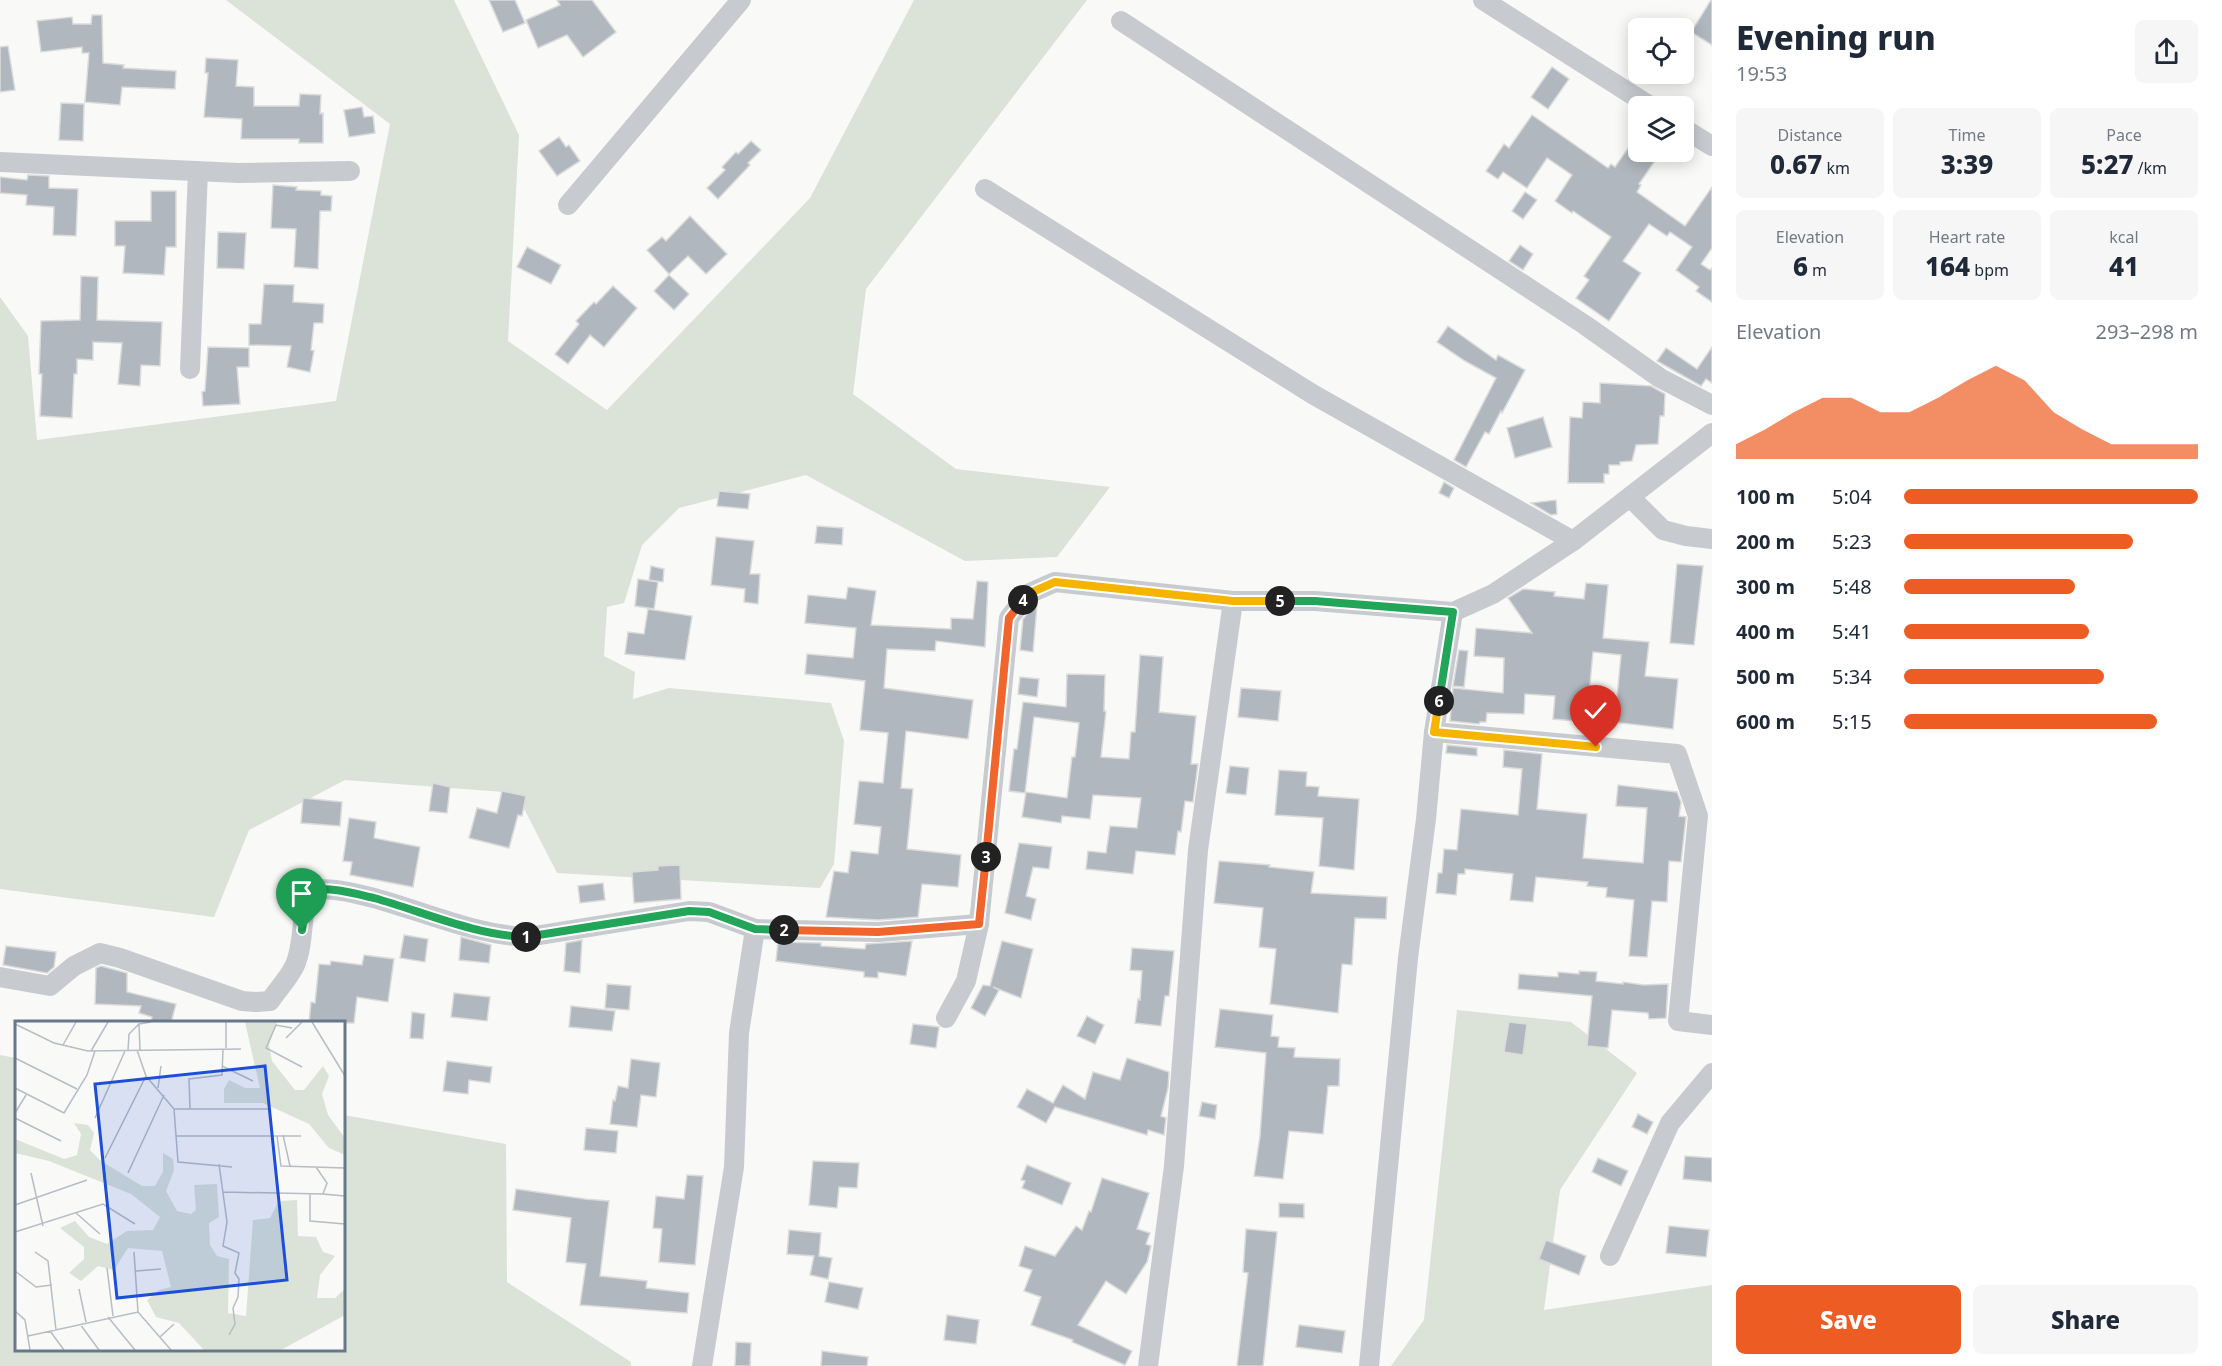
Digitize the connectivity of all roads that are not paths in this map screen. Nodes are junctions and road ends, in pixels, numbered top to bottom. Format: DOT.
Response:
graph roads {
  1 [pos="741,0"];
  2 [pos="1483,0"];
  3 [pos="1121,21"];
  4 [pos="1634,96"];
  5 [pos="1694,135"];
  6 [pos="1712,146"];
  7 [pos="0,162"];
  8 [pos="198,171"];
  9 [pos="350,171"];
  10 [pos="985,189"];
  11 [pos="568,205"];
  12 [pos="190,369"];
  13 [pos="1712,405"];
  14 [pos="1712,433"];
  15 [pos="1630,497"];
  16 [pos="1712,539"];
  17 [pos="1573,541"];
  18 [pos="1233,601"];
  19 [pos="1453,612"];
  20 [pos="1434,732"];
  21 [pos="979,924"];
  22 [pos="755,929"];
  23 [pos="0,977"];
  24 [pos="946,1018"];
  25 [pos="1712,1025"];
  26 [pos="1712,1072"];
  27 [pos="1610,1256"];
  28 [pos="702,1366"];
  29 [pos="1148,1366"];
  30 [pos="1369,1366"];
  1 -- 11 [label="street"];
  2 -- 4 [label="street"];
  3 -- 13 [label="street"];
  5 -- 6 [label="street"];
  7 -- 8 [label="street"];
  8 -- 9 [label="street"];
  8 -- 12 [label="street"];
  10 -- 17 [label="street"];
  14 -- 15 [label="street"];
  15 -- 16 [label="street"];
  15 -- 17 [label="street"];
  17 -- 19 [label="street"];
  18 -- 19 [label="street"];
  18 -- 21 [label="street"];
  18 -- 29 [label="street"];
  19 -- 20 [label="street"];
  20 -- 25 [label="street"];
  20 -- 30 [label="street"];
  21 -- 22 [label="street"];
  21 -- 24 [label="street"];
  22 -- 23 [label="street"];
  22 -- 28 [label="street"];
  26 -- 27 [label="street"];
}
